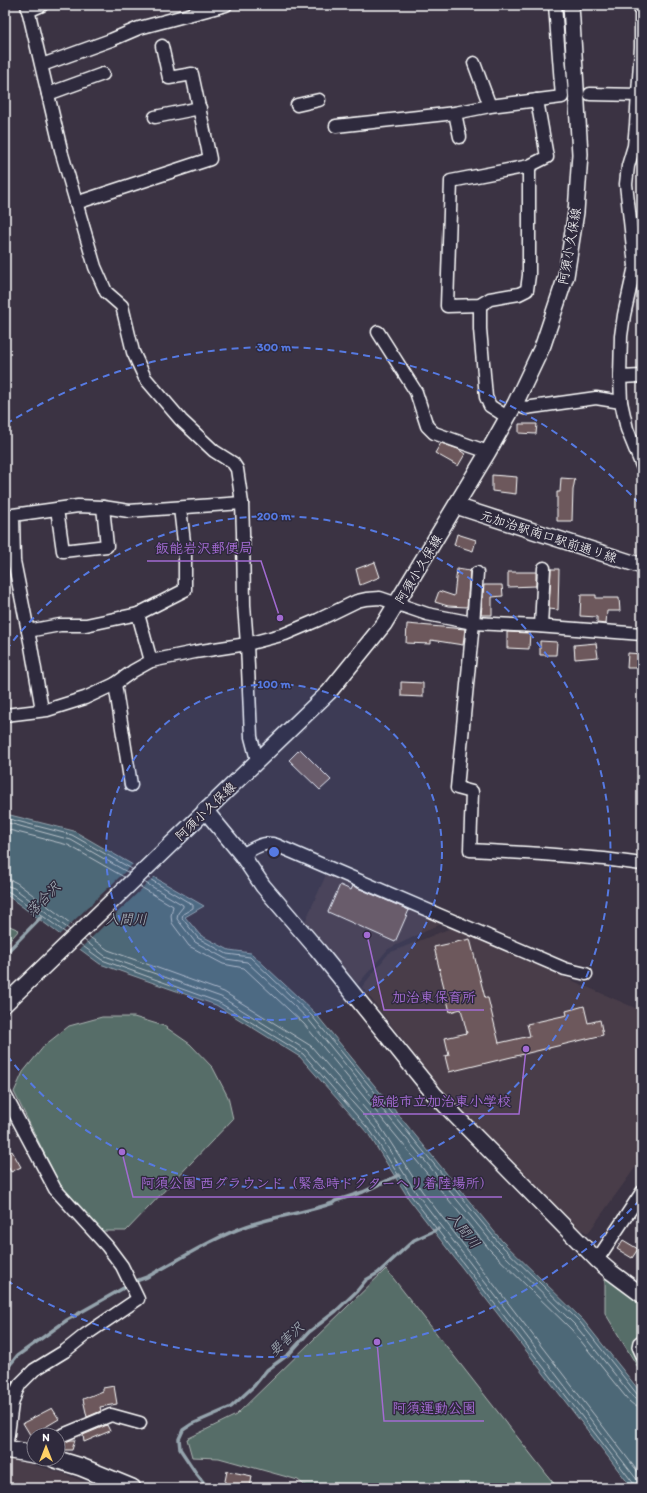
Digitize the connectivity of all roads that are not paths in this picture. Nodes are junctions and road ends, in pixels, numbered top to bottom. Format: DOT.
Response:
graph roads {
  1 [pos="42,5"];
  2 [pos="226,5"];
  3 [pos="554,5"];
  4 [pos="571,5"];
  5 [pos="641,5"];
  6 [pos="28,8"];
  7 [pos="162,46"];
  8 [pos="474,63"];
  9 [pos="42,65"];
  10 [pos="103,74"];
  11 [pos="48,94"];
  12 [pos="590,94"];
  13 [pos="639,95"];
  14 [pos="319,100"];
  15 [pos="537,100"];
  16 [pos="297,105"];
  17 [pos="490,106"];
  18 [pos="200,108"];
  19 [pos="455,113"];
  20 [pos="156,117"];
  21 [pos="336,126"];
  22 [pos="639,126"];
  23 [pos="460,137"];
  24 [pos="529,166"];
  25 [pos="76,203"];
  26 [pos="480,305"];
  27 [pos="378,332"];
  28 [pos="620,376"];
  29 [pos="642,376"];
  30 [pos="621,402"];
  31 [pos="515,404"];
  32 [pos="507,417"];
  33 [pos="638,450"];
  34 [pos="488,452"];
  35 [pos="642,466"];
  36 [pos="242,502"];
  37 [pos="456,506"];
  38 [pos="103,507"];
  39 [pos="180,508"];
  40 [pos="58,509"];
  41 [pos="642,566"];
  42 [pos="544,568"];
  43 [pos="477,573"];
  44 [pos="397,604"];
  45 [pos="138,614"];
  46 [pos="473,623"];
  47 [pos="541,626"];
  48 [pos="28,631"];
  49 [pos="642,634"];
  50 [pos="247,644"];
  51 [pos="151,661"];
  52 [pos="115,684"];
  53 [pos="42,710"];
  54 [pos="5,715"];
  55 [pos="257,760"];
  56 [pos="131,785"];
  57 [pos="205,810"];
  58 [pos="242,855"];
  59 [pos="642,864"];
  60 [pos="586,974"];
  61 [pos="5,1004"];
  62 [pos="5,1095"];
  63 [pos="642,1192"];
  64 [pos="597,1260"];
  65 [pos="642,1295"];
  66 [pos="642,1339"];
  67 [pos="642,1358"];
  68 [pos="140,1423"];
  69 [pos="66,1434"];
  70 [pos="5,1449"];
  71 [pos="26,1451"];
  72 [pos="66,1462"];
  73 [pos="132,1488"];
  1 -- 6 [label="street"];
  2 -- 9 [label="street"];
  3 -- 15 [label="street"];
  4 -- 31 [label="street, 阿須小久保線"];
  5 -- 13 [label="street"];
  6 -- 9 [label="street"];
  7 -- 18 [label="street"];
  8 -- 17 [label="street"];
  9 -- 11 [label="street"];
  10 -- 11 [label="street"];
  11 -- 25 [label="street"];
  12 -- 13 [label="street"];
  13 -- 22 [label="street"];
  14 -- 16 [label="street"];
  15 -- 17 [label="street"];
  15 -- 24 [label="street"];
  17 -- 19 [label="street"];
  18 -- 20 [label="street"];
  18 -- 25 [label="street"];
  19 -- 21 [label="street"];
  19 -- 23 [label="street"];
  22 -- 28 [label="street"];
  24 -- 26 [label="street"];
  24 -- 26 [label="street"];
  25 -- 36 [label="street"];
  26 -- 32 [label="street"];
  27 -- 34 [label="street"];
  28 -- 29 [label="street"];
  28 -- 30 [label="street"];
  30 -- 31 [label="street"];
  30 -- 33 [label="street"];
  31 -- 32 [label="street, 阿須小久保線"];
  32 -- 34 [label="street, 阿須小久保線"];
  33 -- 35 [label="street"];
  34 -- 37 [label="street, 阿須小久保線"];
  36 -- 39 [label="street"];
  36 -- 50 [label="street"];
  37 -- 41 [label="street, 元加治駅南口駅前通り線"];
  37 -- 44 [label="street, 阿須小久保線"];
  38 -- 39 [label="street"];
  38 -- 40 [label="street"];
  38 -- 40 [label="street"];
  39 -- 45 [label="street"];
  40 -- 48 [label="street"];
  42 -- 47 [label="street"];
  43 -- 46 [label="street"];
  44 -- 46 [label="street"];
  44 -- 50 [label="street"];
  44 -- 55 [label="street, 阿須小久保線"];
  45 -- 48 [label="street"];
  45 -- 51 [label="street"];
  46 -- 47 [label="street"];
  46 -- 59 [label="street"];
  47 -- 49 [label="street"];
  48 -- 53 [label="street"];
  50 -- 51 [label="street"];
  50 -- 55 [label="street"];
  51 -- 52 [label="street"];
  52 -- 53 [label="street"];
  52 -- 56 [label="street"];
  53 -- 54 [label="street"];
  55 -- 57 [label="street, 阿須小久保線"];
  57 -- 58 [label="street"];
  57 -- 61 [label="street, 阿須小久保線"];
  58 -- 60 [label="street"];
  58 -- 64 [label="street"];
  62 -- 70 [label="street"];
  63 -- 64 [label="street"];
  64 -- 65 [label="street"];
  66 -- 67 [label="street"];
  68 -- 69 [label="street"];
  70 -- 71 [label="main road"];
  72 -- 73 [label="main road"];
}
